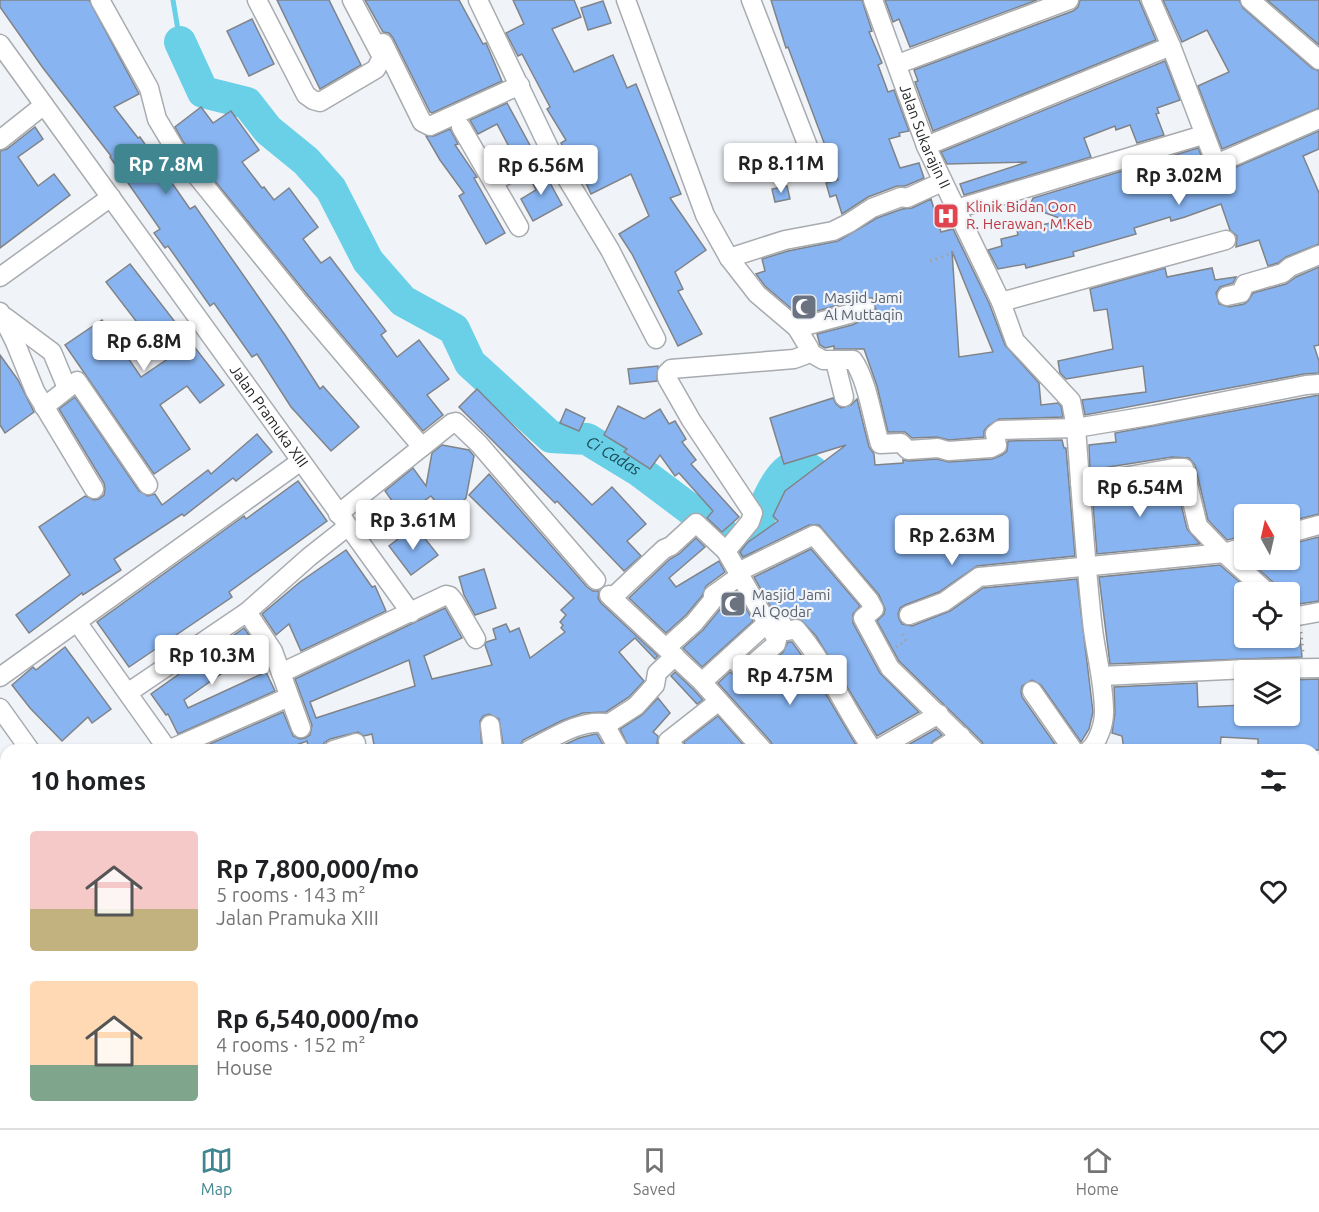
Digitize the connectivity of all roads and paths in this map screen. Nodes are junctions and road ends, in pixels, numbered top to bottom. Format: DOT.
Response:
graph roads {
  1 [pos="100,0"];
  2 [pos="256,0"];
  3 [pos="352,0"];
  4 [pos="362,0"];
  5 [pos="478,0"];
  6 [pos="626,0"];
  7 [pos="751,0"];
  8 [pos="873,0"];
  9 [pos="1069,0"];
  10 [pos="1151,0"];
  11 [pos="1250,0"];
  12 [pos="0,44"];
  13 [pos="1171,46"];
  14 [pos="1318,56"];
  15 [pos="898,64"];
  16 [pos="520,85"];
  17 [pos="44,105"];
  18 [pos="1319,119"];
  19 [pos="461,127"];
  20 [pos="1203,135"];
  21 [pos="0,140"];
  22 [pos="926,146"];
  23 [pos="551,152"];
  24 [pos="816,167"];
  25 [pos="493,182"];
  26 [pos="942,182"];
  27 [pos="111,197"];
  28 [pos="956,209"];
  29 [pos="519,227"];
  30 [pos="1226,240"];
  31 [pos="974,245"];
  32 [pos="1319,255"];
  33 [pos="729,258"];
  34 [pos="930,261"];
  35 [pos="0,278"];
  36 [pos="1227,296"];
  37 [pos="1001,302"];
  38 [pos="865,307"];
  39 [pos="1,313"];
  40 [pos="797,328"];
  41 [pos="656,339"];
  42 [pos="809,352"];
  43 [pos="835,361"];
  44 [pos="1319,384"];
  45 [pos="67,388"];
  46 [pos="844,397"];
  47 [pos="44,407"];
  48 [pos="1076,428"];
  49 [pos="422,447"];
  50 [pos="301,461"];
  51 [pos="1080,483"];
  52 [pos="148,485"];
  53 [pos="94,489"];
  54 [pos="343,520"];
  55 [pos="1319,525"];
  56 [pos="1300,530"];
  57 [pos="731,544"];
  58 [pos="1234,550"];
  59 [pos="1224,553"];
  60 [pos="1086,566"];
  61 [pos="739,574"];
  62 [pos="596,580"];
  63 [pos="1256,582"];
  64 [pos="247,612"];
  65 [pos="1319,612"];
  66 [pos="411,613"];
  67 [pos="1300,614"];
  68 [pos="904,620"];
  69 [pos="77,622"];
  70 [pos="767,623"];
  71 [pos="1300,632"];
  72 [pos="476,639"];
  73 [pos="670,652"];
  74 [pos="882,655"];
  75 [pos="1312,667"];
  76 [pos="281,673"];
  77 [pos="1102,676"];
  78 [pos="0,677"];
  79 [pos="702,682"];
  80 [pos="1032,691"];
  81 [pos="129,692"];
  82 [pos="289,697"];
  83 [pos="719,701"];
  84 [pos="0,708"];
  85 [pos="939,714"];
  86 [pos="490,725"];
  87 [pos="606,726"];
  88 [pos="301,728"];
  89 [pos="961,736"];
  90 [pos="356,743"];
  91 [pos="26,744"];
  92 [pos="164,744"];
  93 [pos="182,744"];
  94 [pos="353,744"];
  95 [pos="492,744"];
  96 [pos="542,744"];
  97 [pos="616,744"];
  98 [pos="671,744"];
  99 [pos="751,744"];
  100 [pos="871,744"];
  101 [pos="886,744"];
  102 [pos="948,744"];
  103 [pos="969,744"];
  104 [pos="1069,744"];
  105 [pos="1095,744"];
  1 -- 49 [label="street"];
  2 -- 3 [label="street"];
  4 -- 16 [label="street"];
  5 -- 16 [label="street"];
  6 -- 33 [label="street"];
  7 -- 24 [label="street"];
  8 -- 15 [label="street, Jalan Sukarajin II"];
  9 -- 15 [label="street"];
  10 -- 13 [label="street"];
  11 -- 14 [label="street"];
  12 -- 17 [label="street, Jalan Pramuka XIII"];
  13 -- 20 [label="street"];
  13 -- 22 [label="street"];
  15 -- 22 [label="street, Jalan Sukarajin II"];
  16 -- 23 [label="street"];
  17 -- 21 [label="street"];
  17 -- 27 [label="street, Jalan Pramuka XIII"];
  18 -- 20 [label="street"];
  19 -- 25 [label="street"];
  20 -- 28 [label="street"];
  22 -- 26 [label="street, Jalan Sukarajin II"];
  23 -- 25 [label="street"];
  23 -- 41 [label="street"];
  25 -- 29 [label="street"];
  26 -- 28 [label="street, Jalan Sukarajin II"];
  26 -- 33 [label="street"];
  27 -- 35 [label="street"];
  27 -- 50 [label="street, Jalan Pramuka XIII"];
  28 -- 31 [label="street, Jalan Sukarajin II"];
  30 -- 37 [label="street"];
  31 -- 34 [label="path"];
  31 -- 37 [label="street, Jalan Sukarajin II"];
  32 -- 36 [label="street"];
  33 -- 40 [label="street"];
  37 -- 48 [label="street, Jalan Sukarajin II"];
  38 -- 40 [label="street"];
  39 -- 45 [label="street"];
  39 -- 47 [label="street"];
  40 -- 42 [label="street"];
  42 -- 43 [label="street"];
  42 -- 57 [label="street"];
  43 -- 46 [label="street"];
  43 -- 48 [label="street"];
  44 -- 48 [label="street"];
  45 -- 47 [label="street"];
  45 -- 52 [label="street"];
  47 -- 53 [label="street"];
  48 -- 51 [label="street, Jalan Sukarajin II"];
  49 -- 54 [label="street"];
  49 -- 62 [label="street"];
  50 -- 54 [label="street, Jalan Pramuka XIII"];
  50 -- 69 [label="street"];
  51 -- 59 [label="street"];
  51 -- 60 [label="street, Jalan Sukarajin II"];
  54 -- 64 [label="street"];
  54 -- 66 [label="street, Jalan Pramuka XIII"];
  55 -- 56 [label="street"];
  57 -- 61 [label="street"];
  57 -- 73 [label="street"];
  58 -- 59 [label="street"];
  59 -- 60 [label="street"];
  59 -- 63 [label="street"];
  60 -- 68 [label="street"];
  60 -- 77 [label="street, Jalan Sukarajin II"];
  61 -- 70 [label="street"];
  61 -- 73 [label="street"];
  61 -- 74 [label="street"];
  64 -- 76 [label="street"];
  64 -- 81 [label="street"];
  65 -- 67 [label="street"];
  66 -- 72 [label="street"];
  66 -- 76 [label="street"];
  68 -- 74 [label="path"];
  69 -- 78 [label="street"];
  69 -- 81 [label="street"];
  70 -- 79 [label="street"];
  70 -- 100 [label="street"];
  71 -- 75 [label="path"];
  73 -- 79 [label="street"];
  73 -- 87 [label="street"];
  74 -- 85 [label="street"];
  75 -- 77 [label="street"];
  76 -- 82 [label="street"];
  77 -- 105 [label="street, Jalan Sukarajin II"];
  79 -- 83 [label="street"];
  80 -- 104 [label="street"];
  81 -- 92 [label="street"];
  82 -- 88 [label="street"];
  82 -- 93 [label="street"];
  83 -- 98 [label="street"];
  83 -- 99 [label="street"];
  84 -- 91 [label="street"];
  85 -- 89 [label="street"];
  85 -- 101 [label="street"];
  86 -- 95 [label="street"];
  87 -- 96 [label="street"];
  87 -- 97 [label="street"];
  89 -- 102 [label="street"];
  89 -- 103 [label="street"];
  90 -- 94 [label="street"];
}
